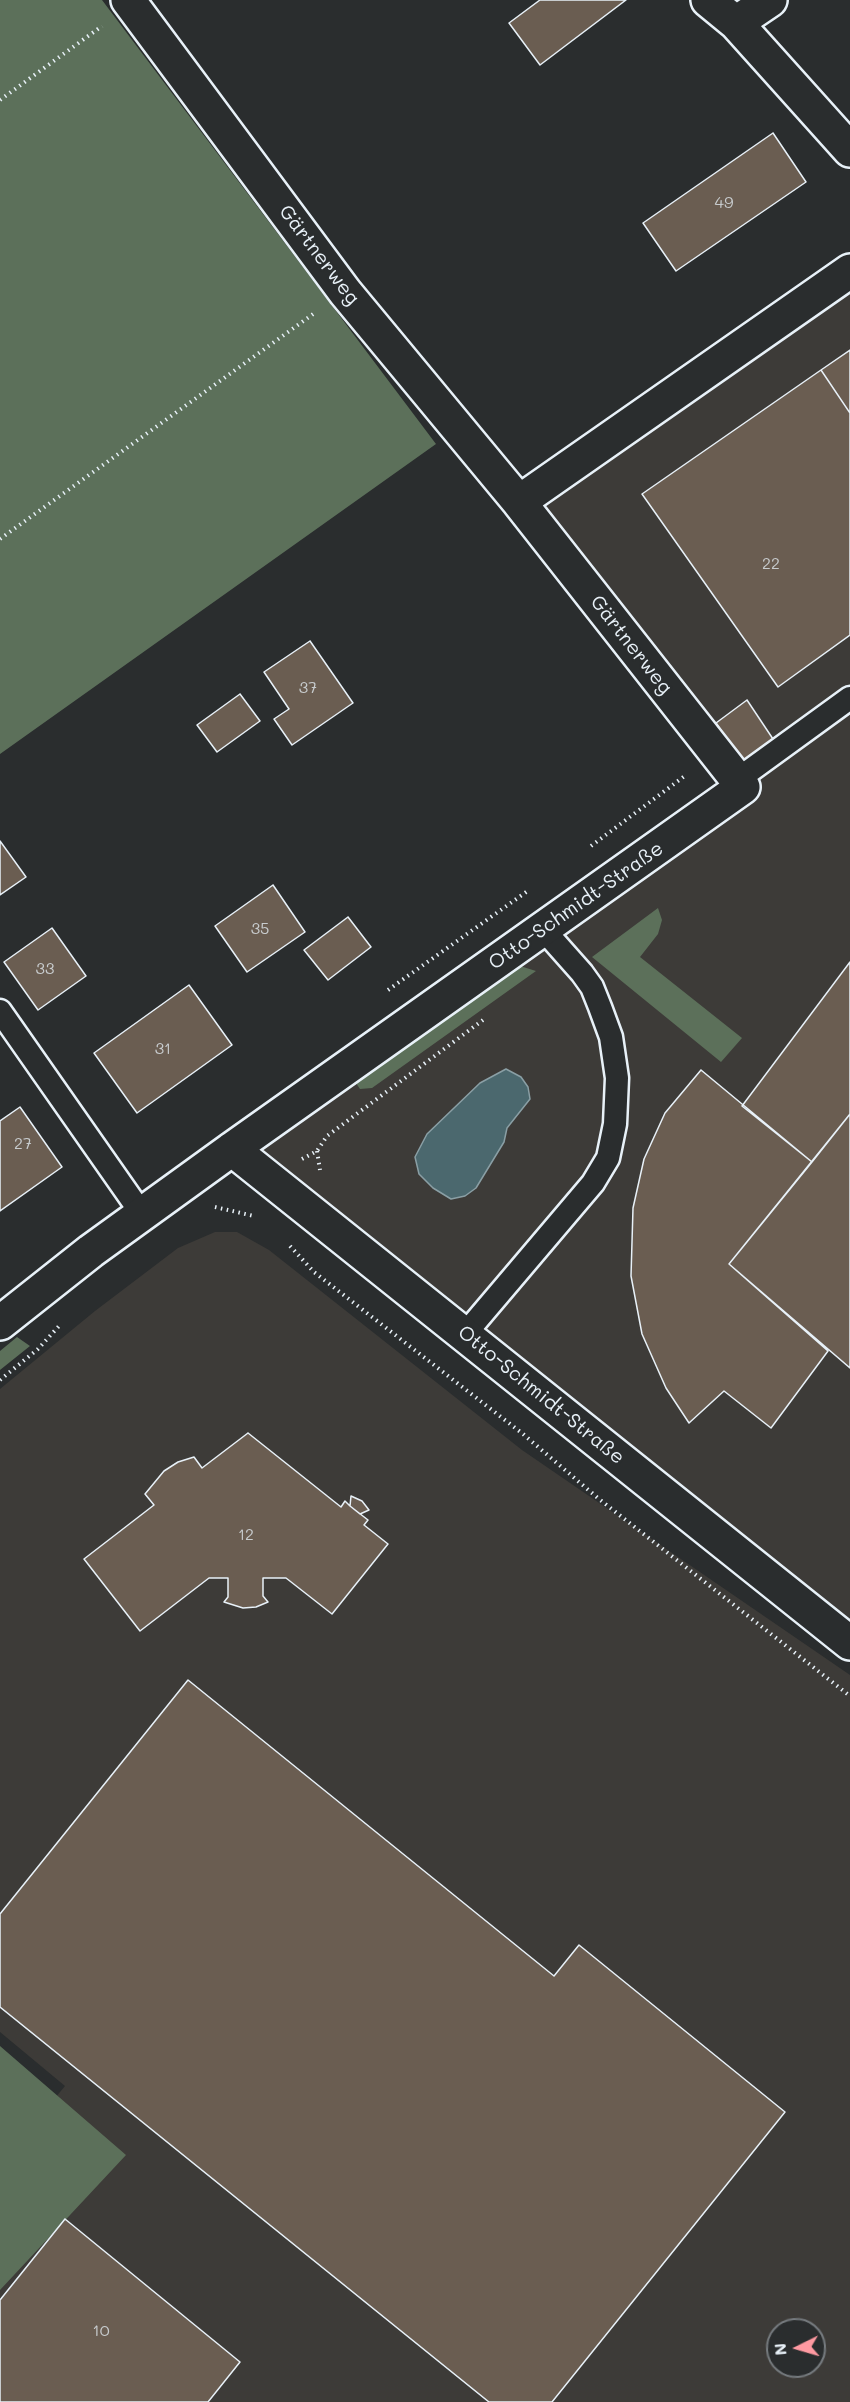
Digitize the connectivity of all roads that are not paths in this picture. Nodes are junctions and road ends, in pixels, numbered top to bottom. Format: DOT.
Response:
graph roads {
  1 [pos="708,0"];
  2 [pos="770,0"];
  3 [pos="130,2"];
  4 [pos="736,23"];
  5 [pos="850,150"];
  6 [pos="850,271"];
  7 [pos="519,502"];
  8 [pos="850,698"];
  9 [pos="740,783"];
  10 [pos="543,929"];
  11 [pos="0,1011"];
  12 [pos="232,1149"];
  13 [pos="142,1214"];
  14 [pos="0,1323"];
  15 [pos="465,1334"];
  16 [pos="850,1643"];
  1 -- 4 [label="street"];
  2 -- 4 [label="street"];
  3 -- 7 [label="street, Gärtnerweg"];
  4 -- 5 [label="street"];
  6 -- 7 [label="street"];
  7 -- 9 [label="street, Gärtnerweg"];
  8 -- 9 [label="lane"];
  9 -- 10 [label="street, Otto-Schmidt-Straße"];
  10 -- 12 [label="street, Otto-Schmidt-Straße"];
  10 -- 15 [label="lane"];
  11 -- 13 [label="lane"];
  12 -- 13 [label="street, Otto-Schmidt-Straße"];
  12 -- 15 [label="street, Otto-Schmidt-Straße"];
  13 -- 14 [label="street, Otto-Schmidt-Straße"];
  15 -- 16 [label="street, Otto-Schmidt-Straße"];
}
